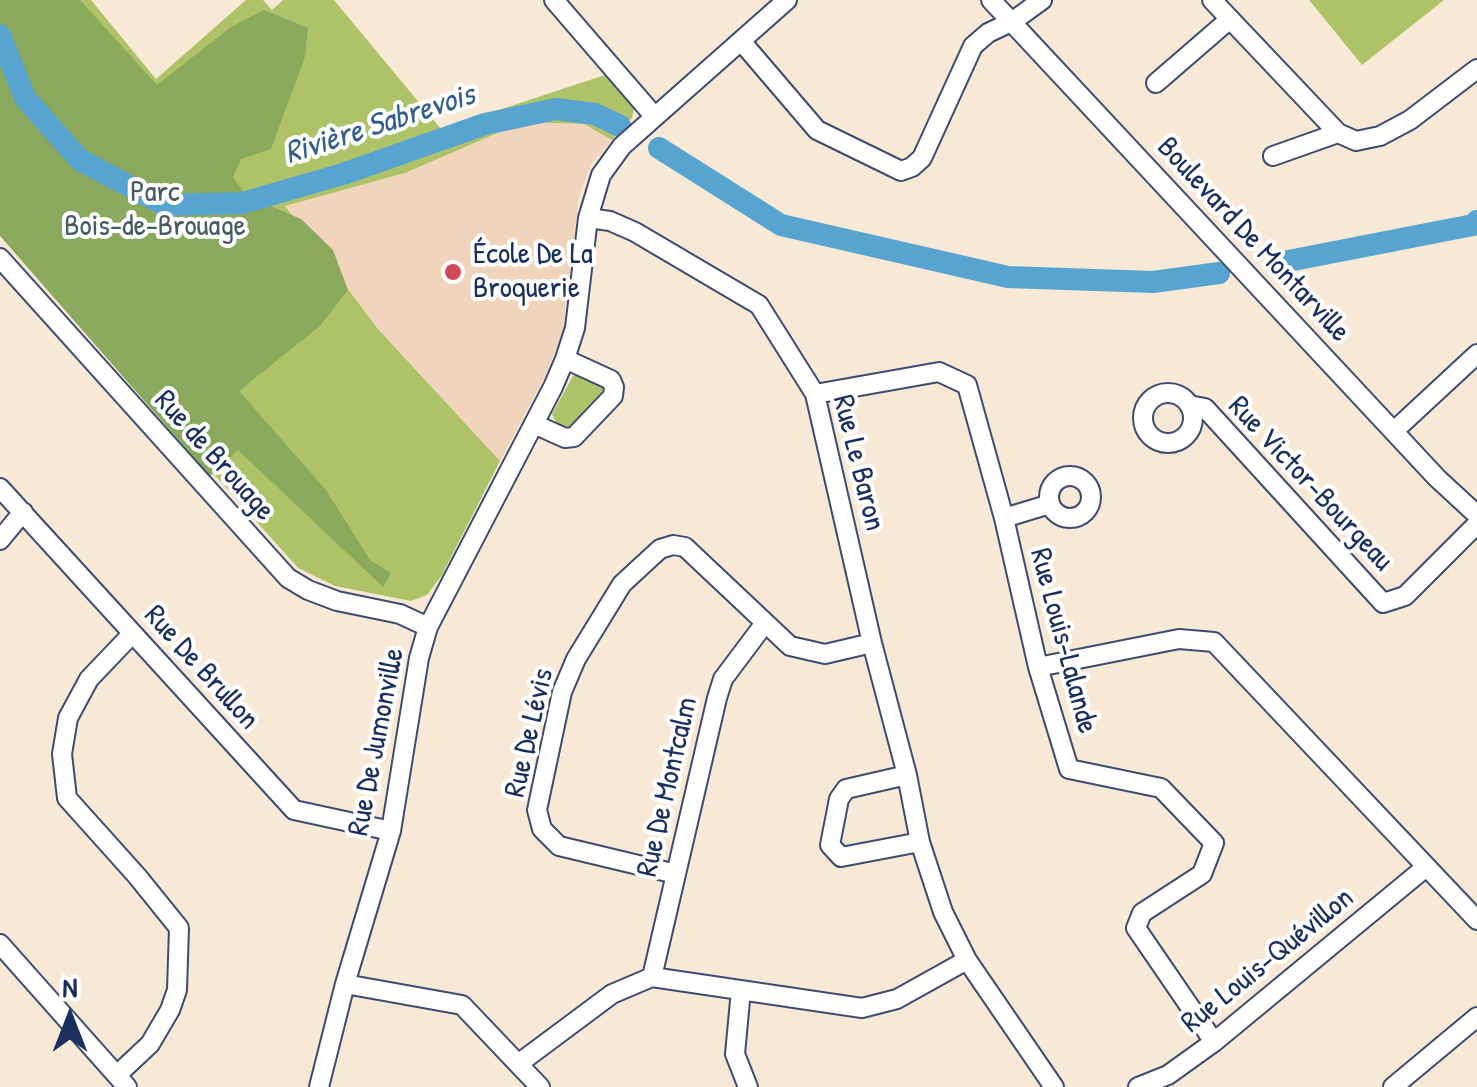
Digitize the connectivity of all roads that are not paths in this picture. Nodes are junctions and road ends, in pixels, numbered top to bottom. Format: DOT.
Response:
graph roads {
  1 [pos="554,0"];
  2 [pos="787,0"];
  3 [pos="990,0"];
  4 [pos="1042,0"];
  5 [pos="1212,0"];
  6 [pos="1230,19"];
  7 [pos="1012,22"];
  8 [pos="741,41"];
  9 [pos="1477,69"];
  10 [pos="1156,83"];
  11 [pos="655,117"];
  12 [pos="1338,133"];
  13 [pos="1274,156"];
  14 [pos="588,218"];
  15 [pos="0,258"];
  16 [pos="1477,354"];
  17 [pos="565,359"];
  18 [pos="815,394"];
  19 [pos="1189,405"];
  20 [pos="534,424"];
  21 [pos="1394,432"];
  22 [pos="0,488"];
  23 [pos="1050,504"];
  24 [pos="23,512"];
  25 [pos="1477,515"];
  26 [pos="1004,518"];
  27 [pos="1477,524"];
  28 [pos="0,540"];
  29 [pos="765,623"];
  30 [pos="428,626"];
  31 [pos="132,634"];
  32 [pos="872,643"];
  33 [pos="1038,667"];
  34 [pos="907,775"];
  35 [pos="392,831"];
  36 [pos="920,842"];
  37 [pos="1426,867"];
  38 [pos="676,874"];
  39 [pos="1477,920"];
  40 [pos="0,944"];
  41 [pos="967,960"];
  42 [pos="652,976"];
  43 [pos="345,984"];
  44 [pos="741,990"];
  45 [pos="1477,1016"];
  46 [pos="1214,1042"];
  47 [pos="518,1064"];
  48 [pos="122,1081"];
  49 [pos="319,1087"];
  50 [pos="540,1087"];
  51 [pos="748,1087"];
  52 [pos="1054,1087"];
  53 [pos="1138,1087"];
  54 [pos="1392,1087"];
  1 -- 11 [label="street"];
  2 -- 8 [label="street, Rue De Jumonville"];
  3 -- 7 [label="street, Boulevard De Montarville"];
  4 -- 7 [label="street"];
  5 -- 6 [label="street"];
  6 -- 10 [label="street"];
  6 -- 12 [label="street"];
  7 -- 8 [label="street"];
  7 -- 21 [label="street, Boulevard De Montarville"];
  8 -- 11 [label="street, Rue De Jumonville"];
  9 -- 12 [label="street"];
  11 -- 14 [label="street, Rue De Jumonville"];
  12 -- 13 [label="street"];
  14 -- 17 [label="street, Rue De Jumonville"];
  14 -- 18 [label="street, Rue Le Baron"];
  15 -- 30 [label="street, Rue de Brouage"];
  16 -- 21 [label="street"];
  17 -- 20 [label="street, Rue De Jumonville"];
  17 -- 20 [label="street"];
  18 -- 26 [label="street, Rue Louis-Lalande"];
  18 -- 32 [label="street, Rue Le Baron"];
  19 -- 27 [label="street, Rue Victor-Bourgeau"];
  20 -- 30 [label="street, Rue De Jumonville"];
  21 -- 25 [label="street, Boulevard De Montarville"];
  22 -- 24 [label="street, Rue De Brullon"];
  23 -- 26 [label="street, Rue Louis-Lalande"];
  24 -- 28 [label="street"];
  24 -- 31 [label="street, Rue De Brullon"];
  26 -- 33 [label="street, Rue Louis-Lalande"];
  29 -- 32 [label="street, Rue De Lévis"];
  29 -- 38 [label="street, Rue De Montcalm"];
  29 -- 38 [label="street, Rue De Lévis"];
  30 -- 35 [label="street, Rue De Jumonville"];
  31 -- 35 [label="street, Rue De Brullon"];
  31 -- 48 [label="street"];
  32 -- 34 [label="street, Rue Le Baron"];
  33 -- 37 [label="street"];
  33 -- 46 [label="street, Rue Louis-Lalande"];
  34 -- 36 [label="street, Rue Le Baron"];
  34 -- 36 [label="street"];
  35 -- 43 [label="street, Rue De Jumonville"];
  36 -- 41 [label="street, Rue Le Baron"];
  37 -- 39 [label="street"];
  37 -- 46 [label="street, Rue Louis-Quévillon"];
  38 -- 42 [label="street, Rue De Montcalm"];
  40 -- 48 [label="street"];
  41 -- 44 [label="street"];
  41 -- 52 [label="street, Rue Le Baron"];
  42 -- 44 [label="street"];
  42 -- 47 [label="street"];
  43 -- 47 [label="street"];
  43 -- 49 [label="street, Rue De Jumonville"];
  44 -- 51 [label="street"];
  45 -- 54 [label="street"];
  46 -- 53 [label="street, Rue Louis-Quévillon"];
  47 -- 50 [label="street"];
}
